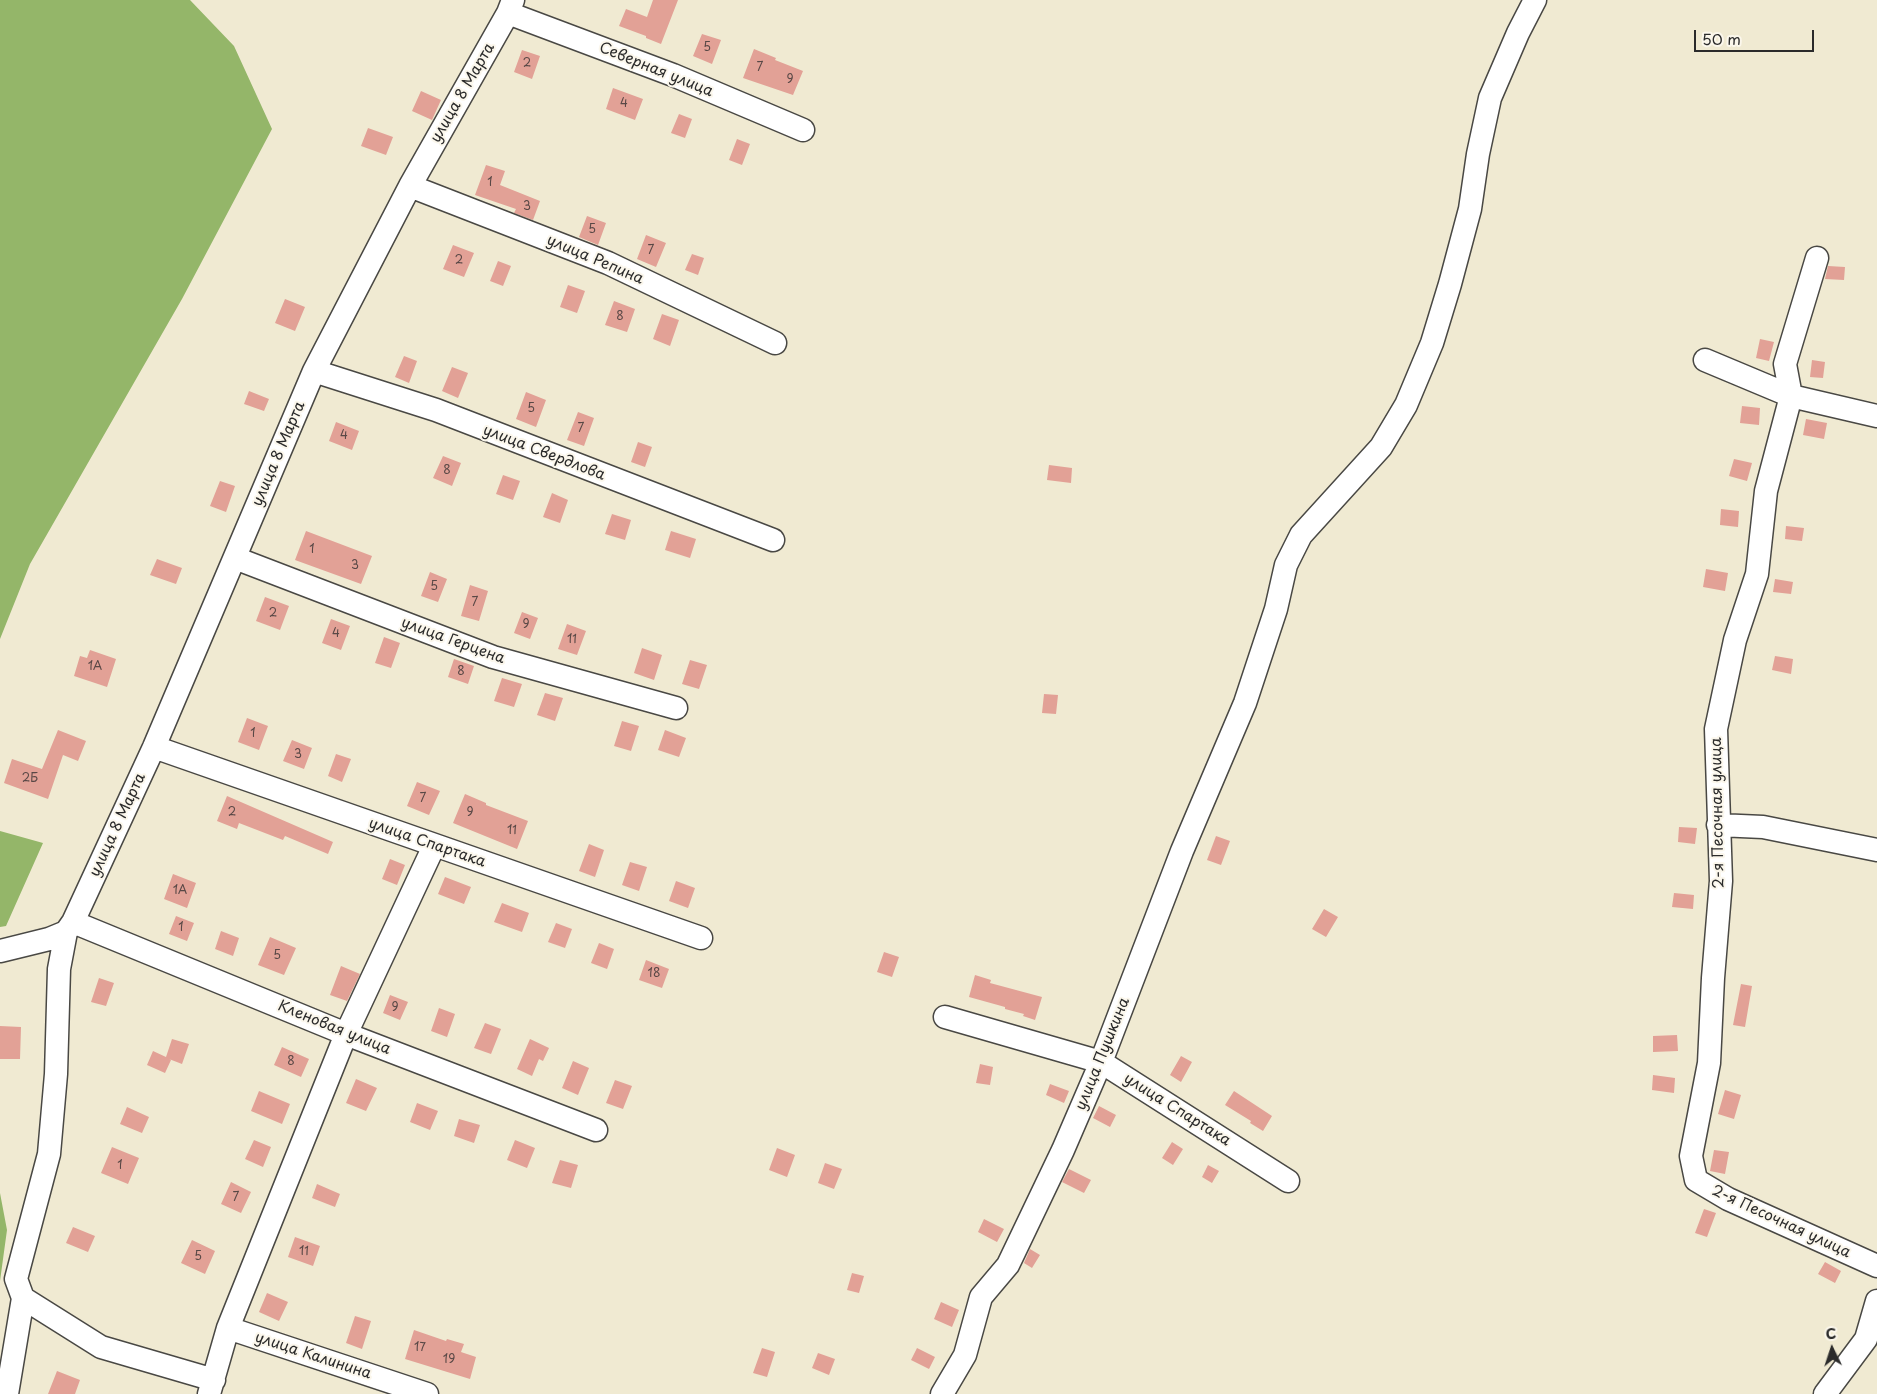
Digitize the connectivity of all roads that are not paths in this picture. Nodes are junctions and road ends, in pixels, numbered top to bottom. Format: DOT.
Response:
graph roads {
  1 [pos="1535,0"];
  2 [pos="511,6"];
  3 [pos="803,130"];
  4 [pos="410,186"];
  5 [pos="1817,258"];
  6 [pos="775,343"];
  7 [pos="1705,360"];
  8 [pos="314,371"];
  9 [pos="1792,396"];
  10 [pos="1877,416"];
  11 [pos="773,540"];
  12 [pos="235,558"];
  13 [pos="676,708"];
  14 [pos="154,746"];
  15 [pos="1718,825"];
  16 [pos="434,846"];
  17 [pos="1877,850"];
  18 [pos="70,927"];
  19 [pos="701,938"];
  20 [pos="0,951"];
  21 [pos="945,1018"];
  22 [pos="346,1034"];
  23 [pos="1100,1062"];
  24 [pos="596,1130"];
  25 [pos="1288,1181"];
  26 [pos="1877,1266"];
  27 [pos="23,1298"];
  28 [pos="1877,1301"];
  29 [pos="228,1328"];
  30 [pos="212,1387"];
  31 [pos="6,1394"];
  32 [pos="427,1394"];
  33 [pos="942,1394"];
  34 [pos="1825,1394"];
  1 -- 23 [label="street, улица Пушкина"];
  2 -- 3 [label="street, Северная улица"];
  2 -- 4 [label="street, улица 8 Марта"];
  4 -- 6 [label="street, улица Репина"];
  4 -- 8 [label="street, улица 8 Марта"];
  5 -- 9 [label="street, 2-я Песочная улица"];
  7 -- 9 [label="street"];
  8 -- 11 [label="street, улица Свердлова"];
  8 -- 12 [label="street, улица 8 Марта"];
  9 -- 10 [label="street"];
  9 -- 15 [label="street, 2-я Песочная улица"];
  12 -- 13 [label="street, улица Герцена"];
  12 -- 14 [label="street, улица 8 Марта"];
  14 -- 16 [label="street, улица Спартака"];
  14 -- 18 [label="street, улица 8 Марта"];
  15 -- 17 [label="street"];
  15 -- 26 [label="street, 2-я Песочная улица"];
  16 -- 19 [label="street, улица Спартака"];
  16 -- 22 [label="street"];
  18 -- 20 [label="street"];
  18 -- 22 [label="street, Кленовая улица"];
  18 -- 27 [label="street, улица 8 Марта"];
  21 -- 23 [label="street, улица Спартака"];
  22 -- 24 [label="street, Кленовая улица"];
  22 -- 29 [label="street"];
  23 -- 25 [label="street, улица Спартака"];
  23 -- 33 [label="street, улица Пушкина"];
  27 -- 30 [label="street"];
  27 -- 31 [label="street"];
  28 -- 34 [label="street"];
  29 -- 30 [label="street"];
  29 -- 32 [label="street, улица Калинина"];
}
